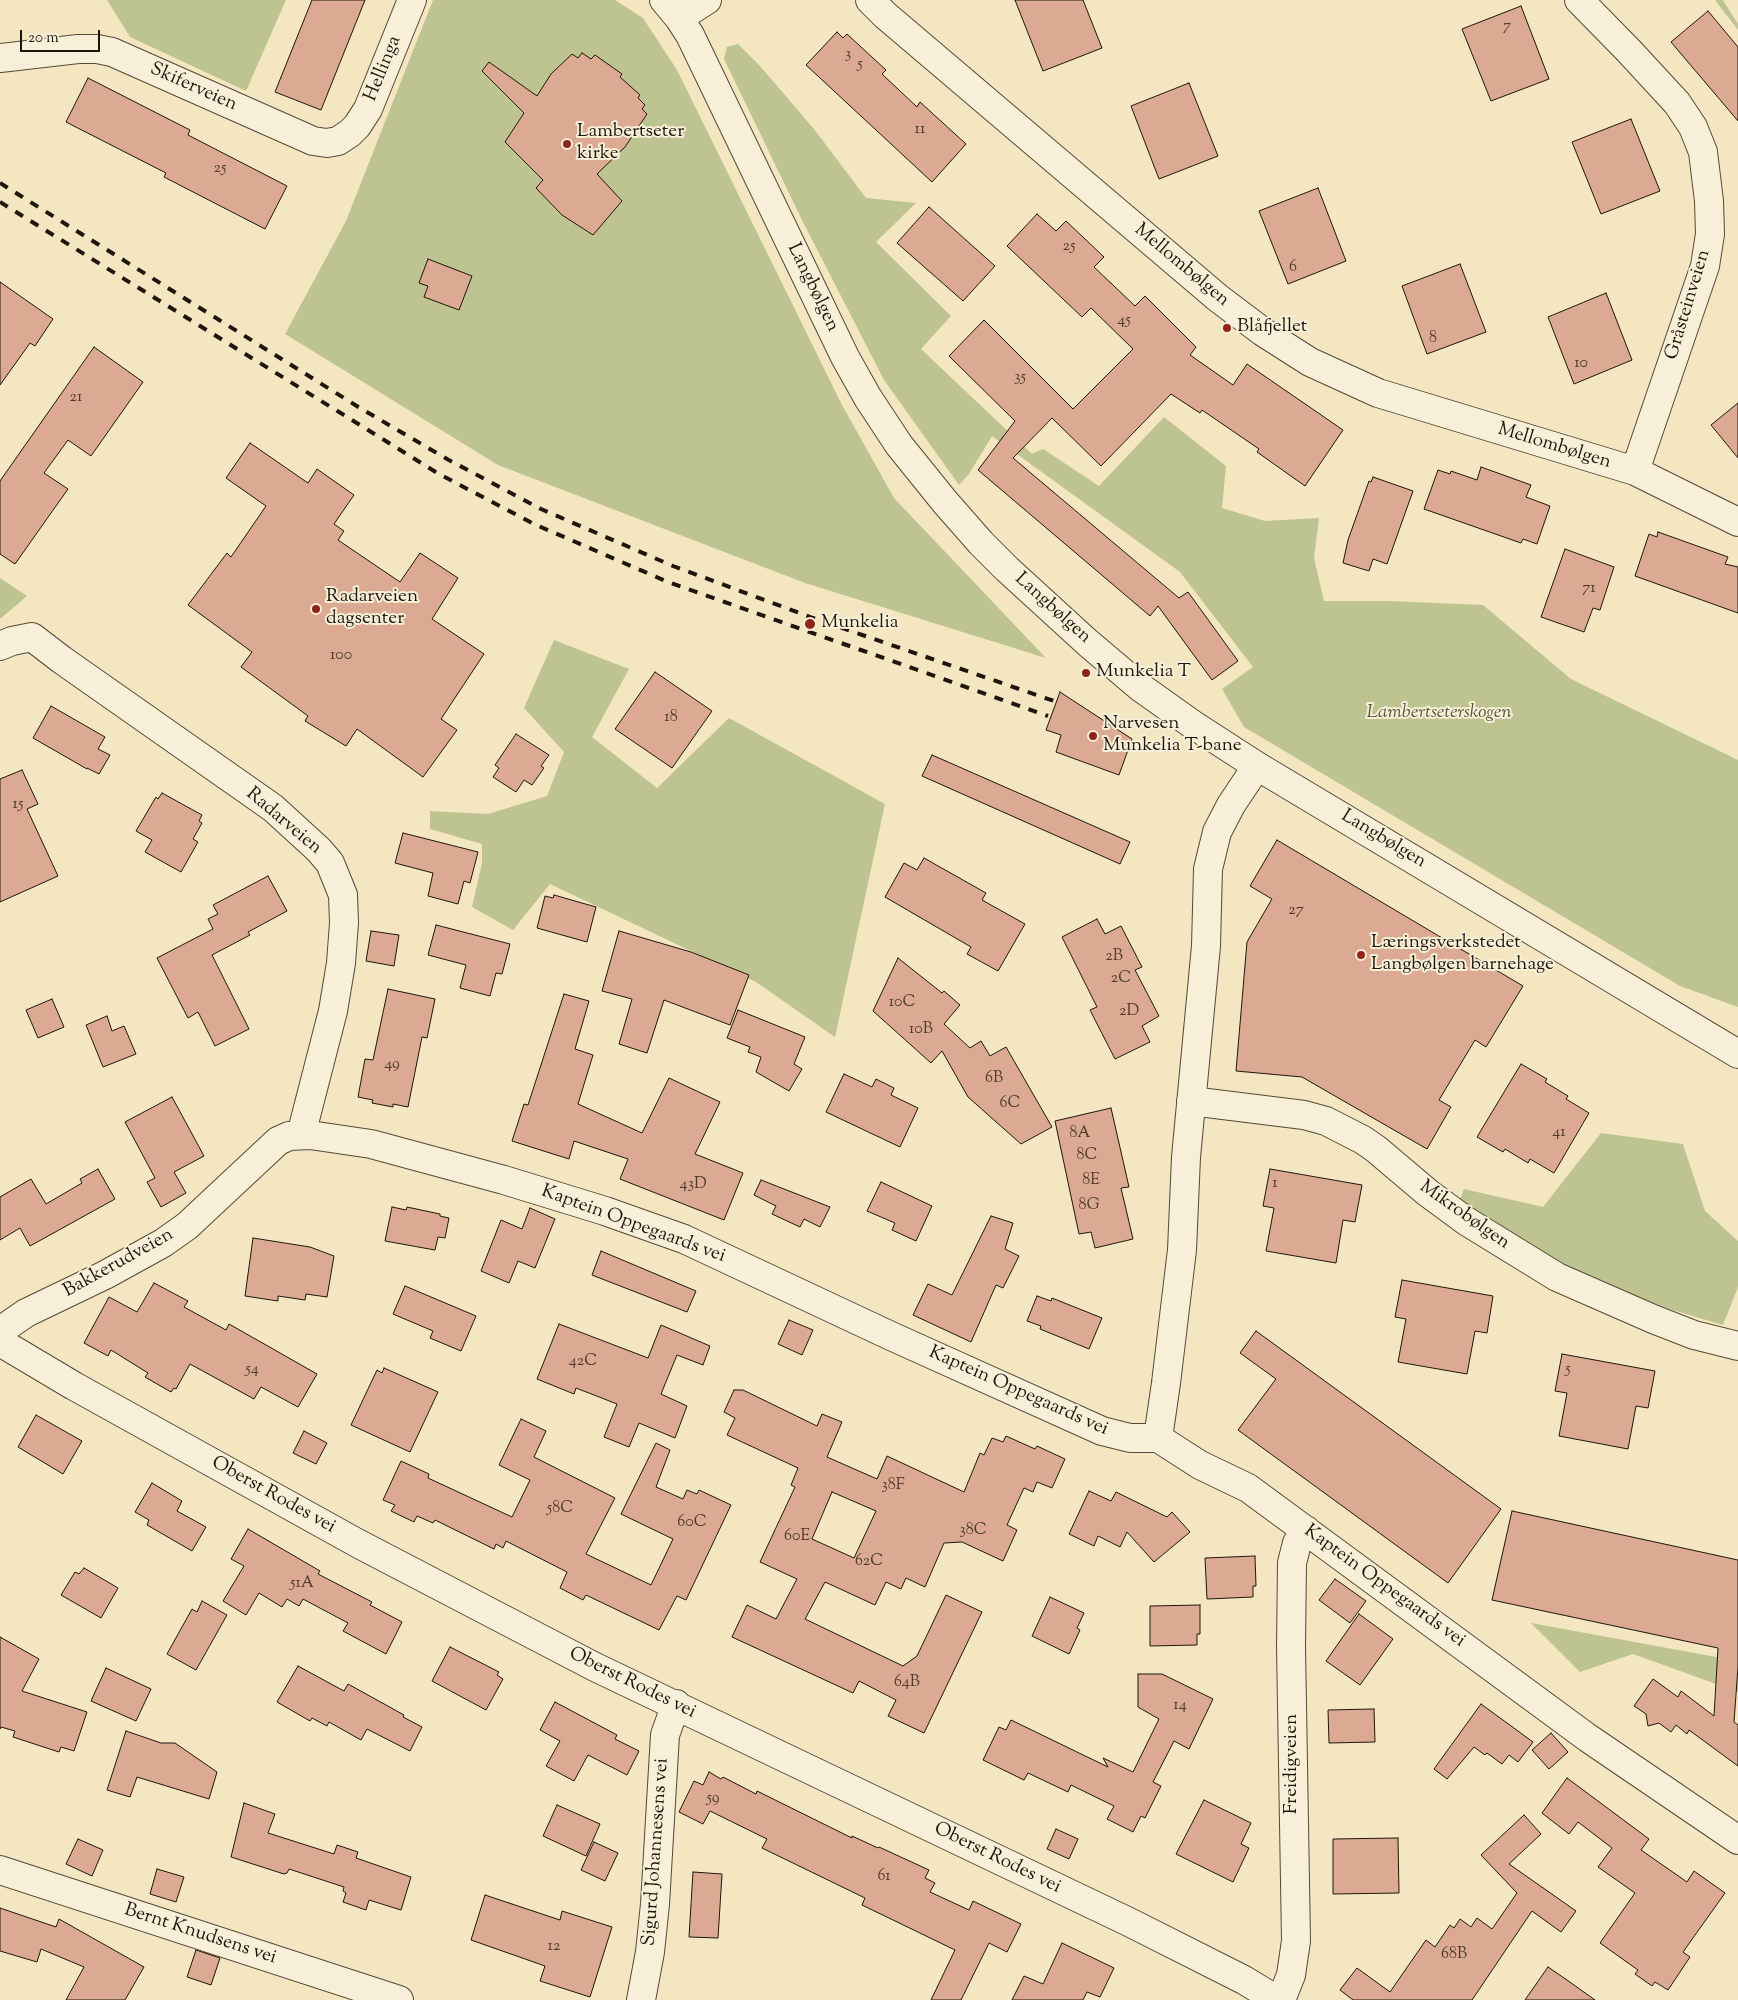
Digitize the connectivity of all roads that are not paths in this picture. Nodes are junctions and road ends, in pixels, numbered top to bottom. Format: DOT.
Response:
graph roads {
  1 [pos="412,0"];
  2 [pos="707,0"];
  3 [pos="870,0"];
  4 [pos="1580,0"];
  5 [pos="672,9"];
  6 [pos="0,58"];
  7 [pos="350,133"];
  8 [pos="1635,471"];
  9 [pos="1738,522"];
  10 [pos="0,646"];
  11 [pos="1257,766"];
  12 [pos="1738,1054"];
  13 [pos="1191,1101"];
  14 [pos="301,1134"];
  15 [pos="0,1331"];
  16 [pos="0,1342"];
  17 [pos="1738,1346"];
  18 [pos="1158,1438"];
  19 [pos="1306,1530"];
  20 [pos="676,1704"];
  21 [pos="1738,1840"];
  22 [pos="0,1870"];
  23 [pos="399,2000"];
  24 [pos="641,2000"];
  25 [pos="1277,2000"];
  26 [pos="1281,2000"];
  1 -- 7 [label="street, Hellinga"];
  2 -- 5 [label="street"];
  3 -- 8 [label="street, Mellombølgen"];
  4 -- 8 [label="street, Gråsteinveien"];
  5 -- 11 [label="street, Langbølgen"];
  6 -- 7 [label="street, Skiferveien"];
  8 -- 9 [label="street, Mellombølgen"];
  10 -- 14 [label="street, Radarveien"];
  11 -- 12 [label="street, Langbølgen"];
  11 -- 13 [label="street"];
  13 -- 17 [label="street, Mikrobølgen"];
  13 -- 18 [label="street"];
  14 -- 15 [label="street, Bakkerudveien"];
  14 -- 18 [label="street, Kaptein Oppegaards vei"];
  16 -- 20 [label="street, Oberst Rodes vei"];
  18 -- 19 [label="street, Kaptein Oppegaards vei"];
  19 -- 21 [label="street, Kaptein Oppegaards vei"];
  19 -- 26 [label="street, Freidigveien"];
  20 -- 24 [label="street, Sigurd Johannesens vei"];
  20 -- 25 [label="street, Oberst Rodes vei"];
  22 -- 23 [label="street, Bernt Knudsens vei"];
}
